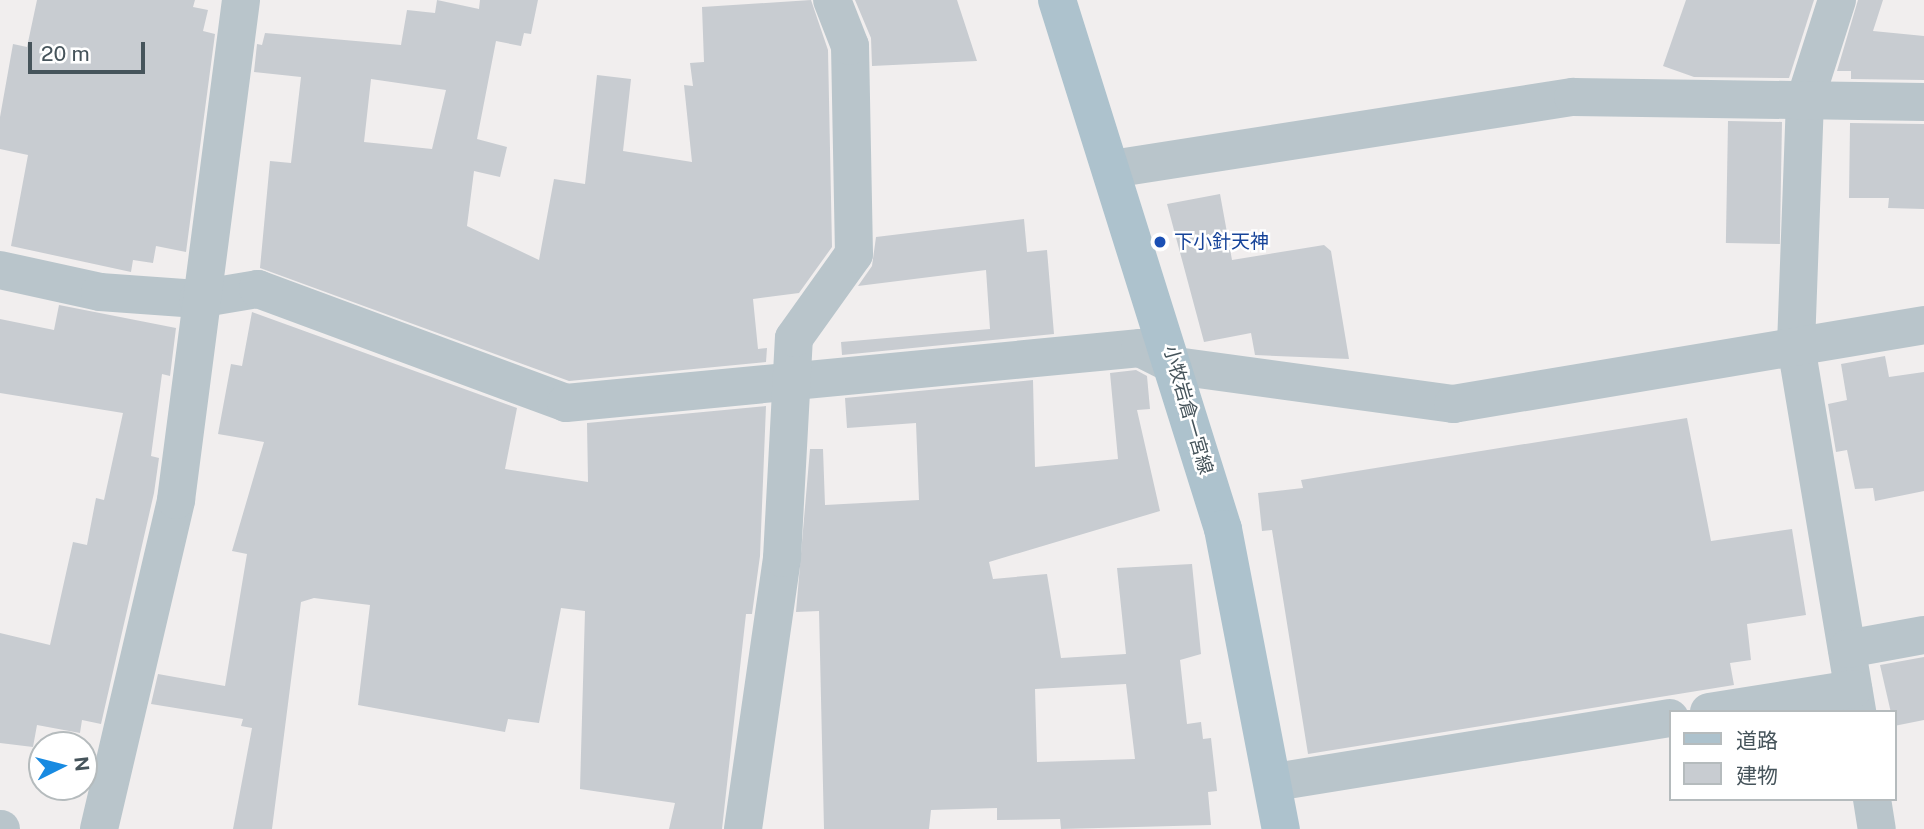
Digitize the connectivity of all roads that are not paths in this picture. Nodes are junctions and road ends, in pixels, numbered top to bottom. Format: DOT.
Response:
graph roads {
  1 [pos="241,0"];
  2 [pos="832,0"];
  3 [pos="1057,0"];
  4 [pos="1837,0"];
  5 [pos="1805,100"];
  6 [pos="1924,102"];
  7 [pos="1112,169"];
  8 [pos="0,270"];
  9 [pos="198,299"];
  10 [pos="1924,325"];
  11 [pos="1796,346"];
  12 [pos="1176,366"];
  13 [pos="789,382"];
  14 [pos="1924,635"];
  15 [pos="1847,649"];
  16 [pos="1855,700"];
  17 [pos="1733,710"];
  18 [pos="1668,718"];
  19 [pos="1275,782"];
  20 [pos="1872,801"];
  21 [pos="99,829"];
  22 [pos="743,829"];
  23 [pos="1282,829"];
  24 [pos="1877,829"];
  1 -- 9 [label="street"];
  2 -- 13 [label="street"];
  3 -- 7 [label="main road, 小牧岩倉一宮線"];
  4 -- 5 [label="street"];
  5 -- 6 [label="street"];
  5 -- 7 [label="street"];
  5 -- 11 [label="street"];
  7 -- 12 [label="main road, 小牧岩倉一宮線"];
  8 -- 9 [label="street"];
  9 -- 13 [label="street"];
  9 -- 21 [label="street"];
  10 -- 11 [label="street"];
  11 -- 12 [label="street"];
  11 -- 15 [label="street"];
  12 -- 13 [label="street"];
  12 -- 19 [label="main road, 小牧岩倉一宮線"];
  13 -- 22 [label="street"];
  14 -- 15 [label="street"];
  15 -- 16 [label="street"];
  16 -- 17 [label="street"];
  18 -- 19 [label="street"];
  19 -- 23 [label="main road, 小牧岩倉一宮線"];
  20 -- 24 [label="street"];
}
